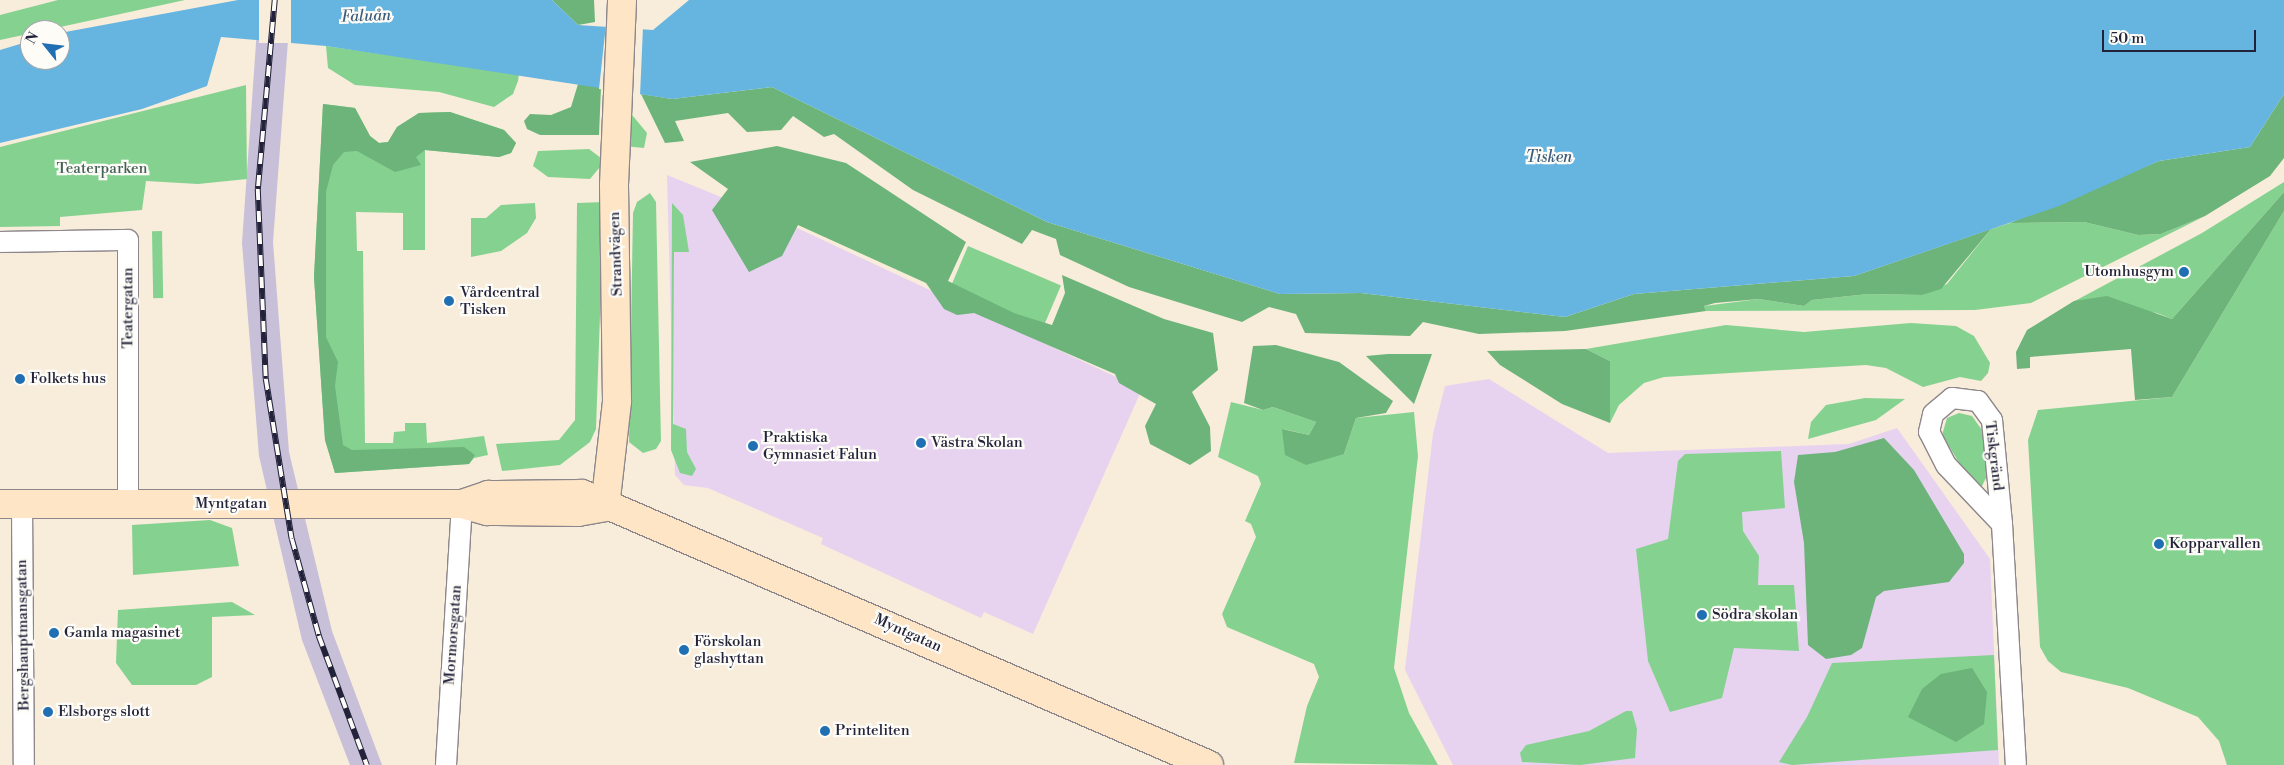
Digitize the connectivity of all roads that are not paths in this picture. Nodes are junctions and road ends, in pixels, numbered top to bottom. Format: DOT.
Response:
graph roads {
  1 [pos="622,8"];
  2 [pos="0,242"];
  3 [pos="128,503"];
  4 [pos="11,504"];
  5 [pos="462,504"];
  6 [pos="605,507"];
  7 [pos="2002,524"];
  8 [pos="24,765"];
  9 [pos="446,765"];
  10 [pos="1209,765"];
  11 [pos="2016,765"];
  1 -- 6 [label="street, Strandvägen"];
  2 -- 3 [label="street, Teatergatan"];
  3 -- 4 [label="street, Myntgatan"];
  3 -- 5 [label="street, Myntgatan"];
  4 -- 8 [label="street, Bergshauptmansgatan"];
  5 -- 6 [label="street, Myntgatan"];
  5 -- 9 [label="street, Mormorsgatan"];
  6 -- 10 [label="street, Myntgatan"];
  7 -- 7 [label="street, Tiskgränd"];
  7 -- 11 [label="street, Tiskgränd"];
}
